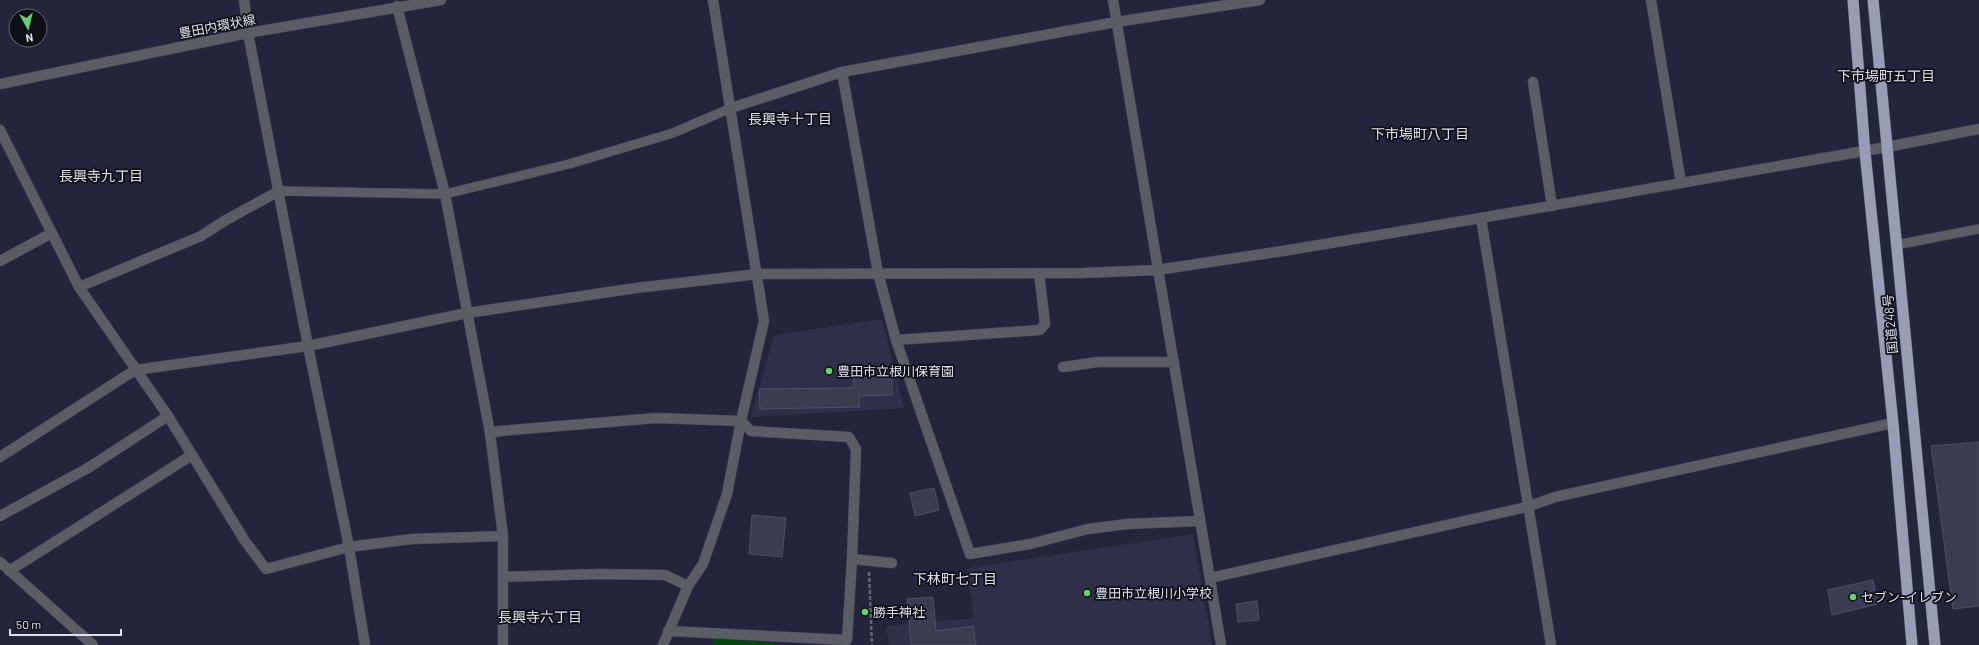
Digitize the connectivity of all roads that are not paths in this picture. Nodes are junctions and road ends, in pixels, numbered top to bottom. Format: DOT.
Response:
graph roads {
  1 [pos="244,0"];
  2 [pos="441,0"];
  3 [pos="713,0"];
  4 [pos="1113,0"];
  5 [pos="1260,0"];
  6 [pos="1652,0"];
  7 [pos="1853,0"];
  8 [pos="1873,0"];
  9 [pos="398,6"];
  10 [pos="1116,22"];
  11 [pos="248,33"];
  12 [pos="842,72"];
  13 [pos="1533,82"];
  14 [pos="0,84"];
  15 [pos="731,108"];
  16 [pos="1979,129"];
  17 [pos="0,130"];
  18 [pos="1887,147"];
  19 [pos="1865,152"];
  20 [pos="1681,182"];
  21 [pos="279,191"];
  22 [pos="445,194"];
  23 [pos="1552,206"];
  24 [pos="1481,218"];
  25 [pos="1979,229"];
  26 [pos="52,233"];
  27 [pos="1896,245"];
  28 [pos="0,262"];
  29 [pos="1157,270"];
  30 [pos="878,273"];
  31 [pos="1039,273"];
  32 [pos="758,274"];
  33 [pos="79,287"];
  34 [pos="467,313"];
  35 [pos="896,340"];
  36 [pos="308,346"];
  37 [pos="1174,362"];
  38 [pos="1063,367"];
  39 [pos="134,370"];
  40 [pos="168,416"];
  41 [pos="741,420"];
  42 [pos="1893,423"];
  43 [pos="490,433"];
  44 [pos="192,455"];
  45 [pos="0,457"];
  46 [pos="1527,507"];
  47 [pos="0,516"];
  48 [pos="1200,521"];
  49 [pos="503,536"];
  50 [pos="349,547"];
  51 [pos="852,559"];
  52 [pos="0,562"];
  53 [pos="892,563"];
  54 [pos="9,571"];
  55 [pos="503,577"];
  56 [pos="1210,578"];
  57 [pos="688,586"];
  58 [pos="668,631"];
  59 [pos="782,641"];
  60 [pos="364,644"];
  61 [pos="93,645"];
  62 [pos="503,645"];
  63 [pos="663,645"];
  64 [pos="1221,645"];
  65 [pos="1551,645"];
  66 [pos="1912,645"];
  67 [pos="1935,645"];
  1 -- 11 [label="street"];
  2 -- 9 [label="street, 豊田内環状線"];
  3 -- 15 [label="street"];
  4 -- 10 [label="street"];
  5 -- 10 [label="street"];
  6 -- 20 [label="street"];
  7 -- 19 [label="highway, 国道248号"];
  8 -- 18 [label="highway, 国道248号"];
  9 -- 11 [label="street, 豊田内環状線"];
  9 -- 22 [label="street"];
  10 -- 12 [label="street"];
  10 -- 29 [label="street"];
  11 -- 14 [label="street, 豊田内環状線"];
  11 -- 21 [label="street"];
  12 -- 15 [label="street"];
  12 -- 30 [label="street"];
  13 -- 23 [label="street"];
  15 -- 22 [label="lane"];
  15 -- 32 [label="street"];
  16 -- 18 [label="street"];
  17 -- 26 [label="street"];
  18 -- 19 [label="street"];
  18 -- 27 [label="highway, 国道248号"];
  19 -- 20 [label="street"];
  19 -- 42 [label="highway, 国道248号"];
  20 -- 23 [label="street"];
  21 -- 22 [label="lane"];
  21 -- 33 [label="street"];
  21 -- 36 [label="street"];
  22 -- 34 [label="street"];
  23 -- 24 [label="street"];
  24 -- 29 [label="street"];
  24 -- 46 [label="street"];
  25 -- 27 [label="lane"];
  26 -- 28 [label="street"];
  26 -- 33 [label="street"];
  27 -- 67 [label="highway, 国道248号"];
  29 -- 31 [label="street"];
  29 -- 37 [label="street"];
  30 -- 31 [label="street"];
  30 -- 32 [label="street"];
  30 -- 35 [label="street"];
  31 -- 35 [label="street"];
  32 -- 34 [label="street"];
  32 -- 41 [label="street"];
  33 -- 39 [label="street"];
  34 -- 36 [label="street"];
  34 -- 43 [label="street"];
  35 -- 48 [label="street"];
  36 -- 39 [label="street"];
  36 -- 50 [label="street"];
  37 -- 38 [label="street"];
  37 -- 48 [label="street"];
  39 -- 40 [label="street"];
  39 -- 45 [label="street"];
  40 -- 44 [label="street"];
  40 -- 47 [label="street"];
  41 -- 43 [label="street"];
  41 -- 51 [label="street"];
  41 -- 57 [label="street"];
  42 -- 46 [label="street"];
  42 -- 66 [label="highway, 国道248号"];
  43 -- 49 [label="street"];
  44 -- 50 [label="street"];
  44 -- 54 [label="street"];
  46 -- 56 [label="street"];
  46 -- 65 [label="street"];
  48 -- 56 [label="street"];
  49 -- 50 [label="street"];
  49 -- 55 [label="street"];
  50 -- 60 [label="street"];
  51 -- 53 [label="street"];
  51 -- 59 [label="street"];
  52 -- 54 [label="street"];
  54 -- 61 [label="street"];
  55 -- 57 [label="street"];
  55 -- 62 [label="street"];
  56 -- 64 [label="street"];
  57 -- 58 [label="street"];
  58 -- 59 [label="street"];
  58 -- 63 [label="street"];
}
